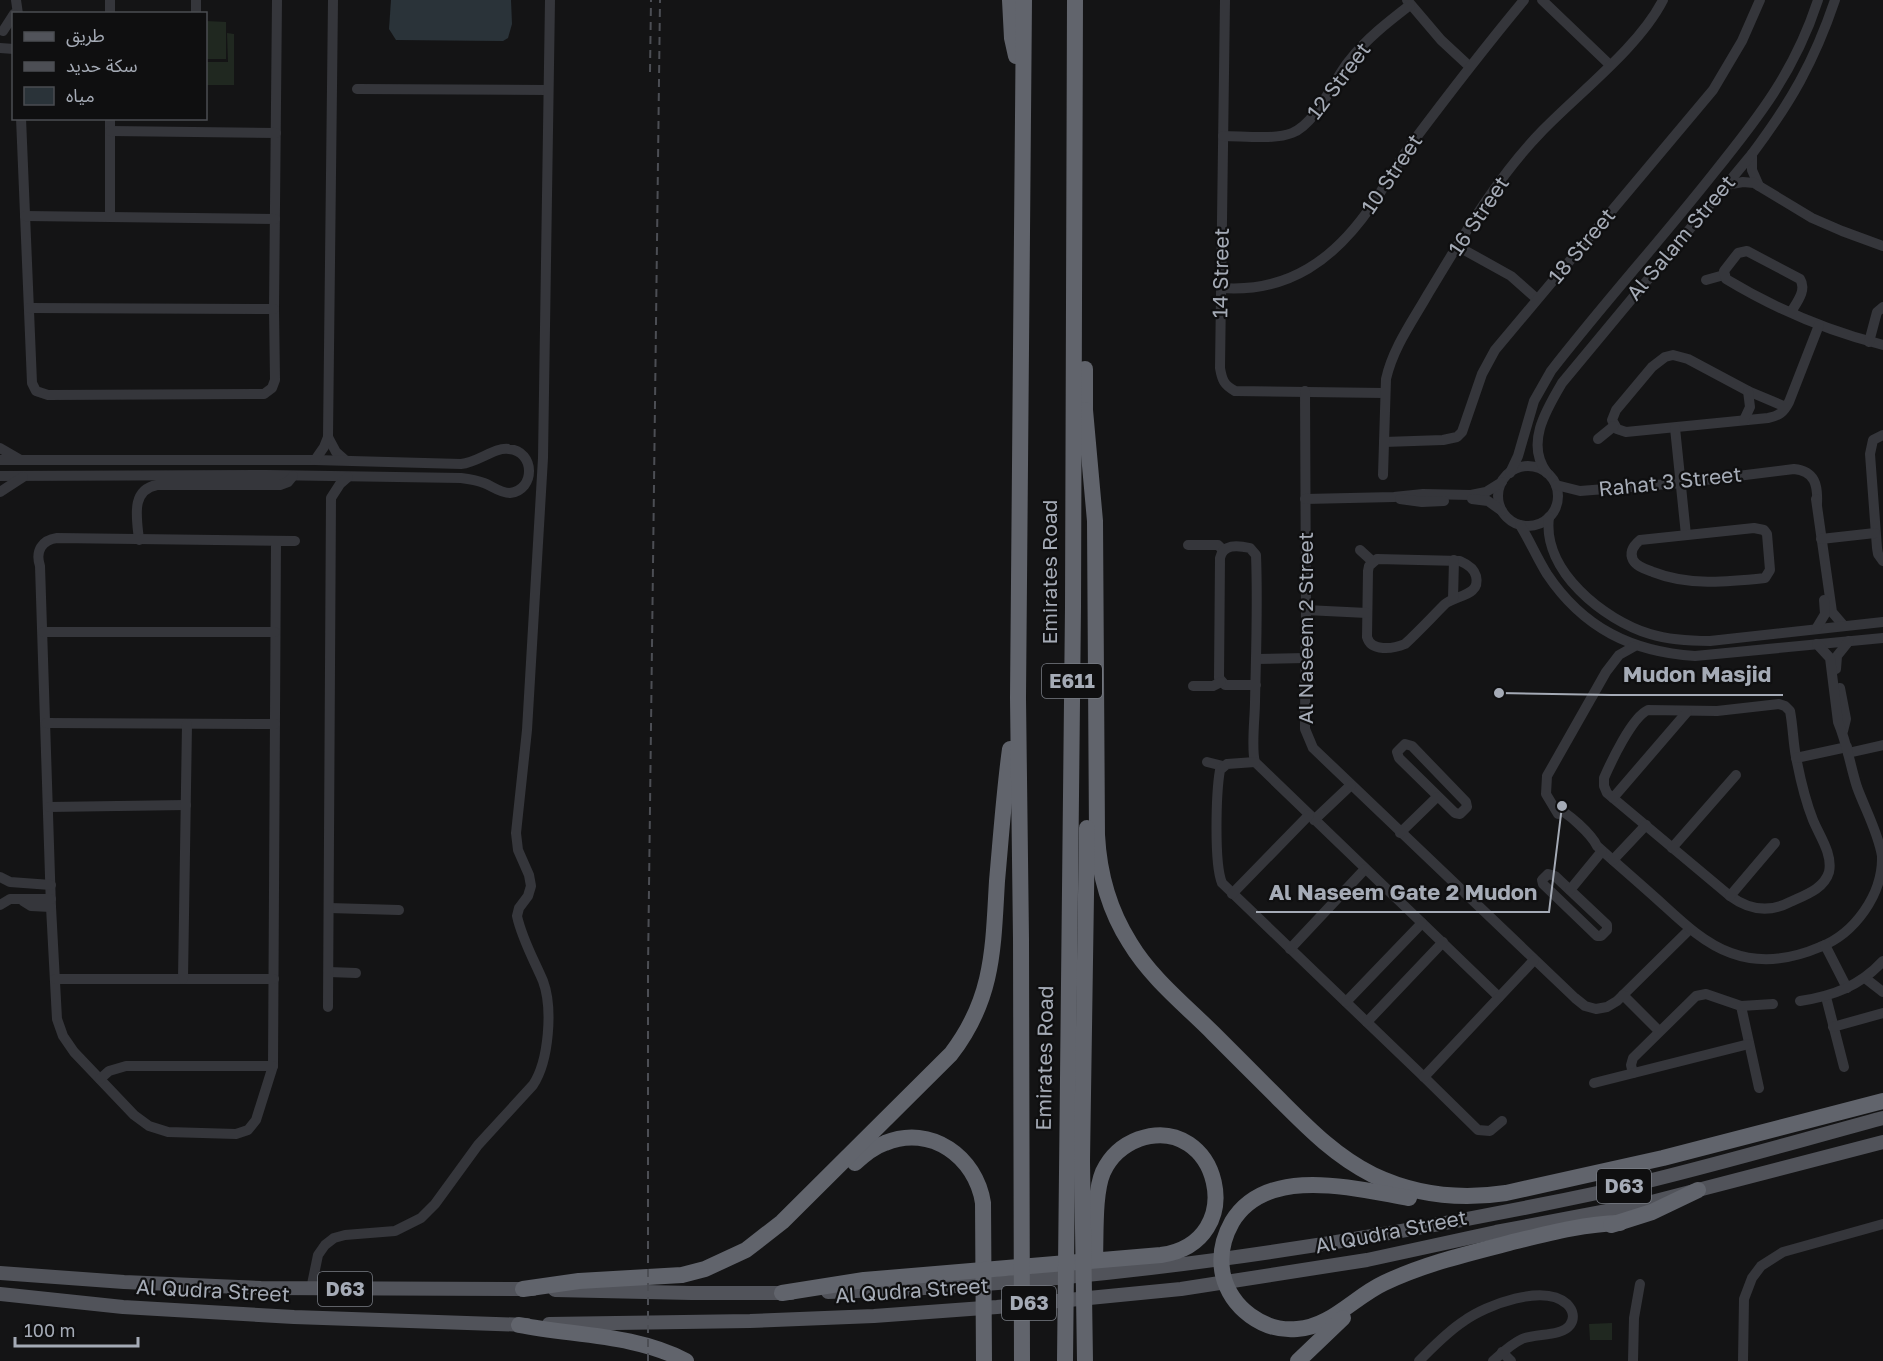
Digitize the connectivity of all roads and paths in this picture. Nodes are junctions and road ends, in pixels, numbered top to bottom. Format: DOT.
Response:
graph roads {
  1 [pos="196,0"];
  2 [pos="277,0"];
  3 [pos="333,0"];
  4 [pos="550,0"];
  5 [pos="1010,0"];
  6 [pos="1024,0"];
  7 [pos="1075,0"];
  8 [pos="1225,0"];
  9 [pos="1524,0"];
  10 [pos="1542,0"];
  11 [pos="1663,0"];
  12 [pos="1760,0"];
  13 [pos="1818,0"];
  14 [pos="1835,0"];
  15 [pos="1408,3"];
  16 [pos="196,12"];
  17 [pos="1075,45"];
  18 [pos="1610,65"];
  19 [pos="1469,66"];
  20 [pos="1023,71"];
  21 [pos="357,89"];
  22 [pos="548,90"];
  23 [pos="21,120"];
  24 [pos="110,120"];
  25 [pos="110,130"];
  26 [pos="276,133"];
  27 [pos="1223,136"];
  28 [pos="1752,154"];
  29 [pos="1726,185"];
  30 [pos="1759,186"];
  31 [pos="25,216"];
  32 [pos="110,217"];
  33 [pos="275,219"];
  34 [pos="1457,246"];
  35 [pos="1883,246"];
  36 [pos="1724,275"];
  37 [pos="1706,280"];
  38 [pos="1221,288"];
  39 [pos="1537,299"];
  40 [pos="1883,307"];
  41 [pos="29,308"];
  42 [pos="274,309"];
  43 [pos="1791,312"];
  44 [pos="1819,325"];
  45 [pos="1869,342"];
  46 [pos="1883,345"];
  47 [pos="1305,391"];
  48 [pos="1748,392"];
  49 [pos="1384,393"];
  50 [pos="1786,407"];
  51 [pos="1085,410"];
  52 [pos="1744,420"];
  53 [pos="1614,426"];
  54 [pos="1675,428"];
  55 [pos="1883,435"];
  56 [pos="328,437"];
  57 [pos="1598,439"];
  58 [pos="1384,442"];
  59 [pos="0,448"];
  60 [pos="0,460"];
  61 [pos="22,460"];
  62 [pos="315,460"];
  63 [pos="345,460"];
  64 [pos="1510,473"];
  65 [pos="1547,473"];
  66 [pos="1383,475"];
  67 [pos="0,476"];
  68 [pos="26,476"];
  69 [pos="292,476"];
  70 [pos="315,476"];
  71 [pos="348,477"];
  72 [pos="1502,483"];
  73 [pos="1681,483"];
  74 [pos="1556,485"];
  75 [pos="0,492"];
  76 [pos="331,498"];
  77 [pos="1427,498"];
  78 [pos="1305,499"];
  79 [pos="1502,511"];
  80 [pos="1549,517"];
  81 [pos="1520,525"];
  82 [pos="1875,533"];
  83 [pos="1686,535"];
  84 [pos="139,540"];
  85 [pos="276,541"];
  86 [pos="295,541"];
  87 [pos="1821,543"];
  88 [pos="1188,545"];
  89 [pos="1223,549"];
  90 [pos="1360,549"];
  91 [pos="1454,560"];
  92 [pos="1372,561"];
  93 [pos="1883,561"];
  94 [pos="1826,593"];
  95 [pos="1453,599"];
  96 [pos="1306,610"];
  97 [pos="1367,613"];
  98 [pos="1883,622"];
  99 [pos="1844,626"];
  100 [pos="1816,629"];
  101 [pos="43,632"];
  102 [pos="275,632"];
  103 [pos="1611,635"];
  104 [pos="1883,638"];
  105 [pos="1849,641"];
  106 [pos="1817,644"];
  107 [pos="1635,646"];
  108 [pos="1305,658"];
  109 [pos="1256,660"];
  110 [pos="1606,672"];
  111 [pos="1221,682"];
  112 [pos="1256,685"];
  113 [pos="1193,686"];
  114 [pos="1837,690"];
  115 [pos="1018,698"];
  116 [pos="1687,712"];
  117 [pos="46,723"];
  118 [pos="187,724"];
  119 [pos="275,724"];
  120 [pos="1883,745"];
  121 [pos="1847,750"];
  122 [pos="1796,758"];
  123 [pos="1208,762"];
  124 [pos="1255,762"];
  125 [pos="1223,766"];
  126 [pos="1736,775"];
  127 [pos="1351,785"];
  128 [pos="1437,797"];
  129 [pos="1613,798"];
  130 [pos="186,805"];
  131 [pos="49,807"];
  132 [pos="1311,818"];
  133 [pos="1646,825"];
  134 [pos="1400,833"];
  135 [pos="1880,836"];
  136 [pos="1775,843"];
  137 [pos="1672,848"];
  138 [pos="1599,849"];
  139 [pos="1613,860"];
  140 [pos="1365,869"];
  141 [pos="5,880"];
  142 [pos="51,885"];
  143 [pos="1570,890"];
  144 [pos="1232,894"];
  145 [pos="1730,896"];
  146 [pos="9,901"];
  147 [pos="51,903"];
  148 [pos="329,908"];
  149 [pos="399,910"];
  150 [pos="1422,922"];
  151 [pos="1690,929"];
  152 [pos="1443,942"];
  153 [pos="1825,945"];
  154 [pos="1290,949"];
  155 [pos="1534,960"];
  156 [pos="1883,961"];
  157 [pos="329,972"];
  158 [pos="356,973"];
  159 [pos="1865,978"];
  160 [pos="55,979"];
  161 [pos="183,979"];
  162 [pos="274,979"];
  163 [pos="1847,988"];
  164 [pos="1883,992"];
  165 [pos="1623,995"];
  166 [pos="1499,997"];
  167 [pos="1826,997"];
  168 [pos="1800,1000"];
  169 [pos="1346,1002"];
  170 [pos="1773,1004"];
  171 [pos="1741,1006"];
  172 [pos="328,1007"];
  173 [pos="1883,1013"];
  174 [pos="1367,1022"];
  175 [pos="1833,1027"];
  176 [pos="1659,1031"];
  177 [pos="1749,1044"];
  178 [pos="273,1066"];
  179 [pos="1844,1067"];
  180 [pos="1633,1073"];
  181 [pos="1424,1077"];
  182 [pos="100,1079"];
  183 [pos="1594,1083"];
  184 [pos="1759,1088"];
  185 [pos="1883,1093"];
  186 [pos="1883,1101"];
  187 [pos="1865,1106"];
  188 [pos="1883,1118"];
  189 [pos="1502,1121"];
  190 [pos="1883,1142"];
  191 [pos="1616,1169"];
  192 [pos="1698,1190"];
  193 [pos="794,1210"];
  194 [pos="1620,1223"];
  195 [pos="1883,1224"];
  196 [pos="0,1273"];
  197 [pos="1640,1284"];
  198 [pos="311,1289"];
  199 [pos="523,1289"];
  200 [pos="782,1293"];
  201 [pos="0,1294"];
  202 [pos="519,1325"];
  203 [pos="1503,1352"];
  204 [pos="686,1361"];
  205 [pos="984,1361"];
  206 [pos="1022,1361"];
  207 [pos="1065,1361"];
  208 [pos="1085,1361"];
  209 [pos="1093,1361"];
  210 [pos="1298,1361"];
  211 [pos="1419,1361"];
  212 [pos="1493,1361"];
  213 [pos="1511,1361"];
  214 [pos="1633,1361"];
  215 [pos="1743,1361"];
  1 -- 16 [label="street"];
  2 -- 26 [label="street"];
  3 -- 56 [label="street"];
  4 -- 22 [label="street"];
  5 -- 20 [label="highway"];
  6 -- 20 [label="highway, Emirates Road / E611"];
  7 -- 17 [label="highway, Emirates Road / E611"];
  8 -- 27 [label="street, 14 Street"];
  9 -- 19 [label="street, 10 Street"];
  10 -- 18 [label="street"];
  11 -- 18 [label="street, 16 Street"];
  12 -- 39 [label="street, 18 Street"];
  13 -- 64 [label="street, Al Salam Street"];
  14 -- 28 [label="street, Al Salam Street"];
  15 -- 19 [label="street"];
  15 -- 27 [label="street, 12 Street"];
  17 -- 51 [label="highway"];
  17 -- 207 [label="highway, Emirates Road / E611"];
  18 -- 34 [label="street, 16 Street"];
  19 -- 38 [label="street, 10 Street"];
  20 -- 115 [label="highway, Emirates Road / E611"];
  21 -- 22 [label="street"];
  22 -- 198 [label="street"];
  23 -- 31 [label="street"];
  24 -- 25 [label="street"];
  25 -- 26 [label="street"];
  25 -- 32 [label="street"];
  26 -- 33 [label="street"];
  27 -- 38 [label="street, 14 Street"];
  28 -- 29 [label="street, Al Salam Street"];
  28 -- 30 [label="street"];
  29 -- 30 [label="street"];
  29 -- 65 [label="street, Al Salam Street"];
  30 -- 35 [label="street"];
  31 -- 32 [label="street"];
  31 -- 41 [label="street"];
  32 -- 33 [label="street"];
  33 -- 42 [label="street"];
  34 -- 39 [label="street"];
  34 -- 49 [label="street, 16 Street"];
  36 -- 37 [label="street"];
  36 -- 43 [label="street"];
  36 -- 43 [label="street"];
  38 -- 47 [label="street, 14 Street"];
  39 -- 58 [label="street, 18 Street"];
  40 -- 45 [label="street"];
  41 -- 42 [label="street"];
  41 -- 42 [label="street"];
  43 -- 44 [label="street"];
  44 -- 45 [label="street"];
  44 -- 50 [label="street"];
  45 -- 46 [label="street"];
  47 -- 49 [label="street, 14 Street"];
  47 -- 78 [label="street, Al Naseem 2 Street"];
  48 -- 50 [label="street"];
  48 -- 52 [label="street"];
  48 -- 53 [label="street"];
  49 -- 58 [label="street, 16 Street"];
  50 -- 52 [label="street"];
  51 -- 191 [label="highway"];
  51 -- 208 [label="highway"];
  52 -- 54 [label="street"];
  53 -- 54 [label="street"];
  53 -- 57 [label="street"];
  54 -- 73 [label="street"];
  55 -- 82 [label="street"];
  56 -- 62 [label="street"];
  56 -- 63 [label="street"];
  58 -- 66 [label="street, 16 Street"];
  59 -- 61 [label="street"];
  60 -- 61 [label="street"];
  61 -- 62 [label="street"];
  62 -- 63 [label="street"];
  63 -- 71 [label="street"];
  64 -- 65 [label="street"];
  64 -- 72 [label="street"];
  65 -- 74 [label="street"];
  67 -- 68 [label="street"];
  68 -- 69 [label="street"];
  68 -- 75 [label="street"];
  69 -- 70 [label="street"];
  69 -- 84 [label="street"];
  70 -- 71 [label="street"];
  70 -- 76 [label="street"];
  71 -- 76 [label="street"];
  72 -- 77 [label="street"];
  72 -- 79 [label="street"];
  73 -- 74 [label="street, Rahat 3 Street"];
  73 -- 83 [label="street"];
  73 -- 87 [label="street, Rahat 3 Street"];
  74 -- 80 [label="street"];
  76 -- 148 [label="street"];
  77 -- 78 [label="street"];
  77 -- 79 [label="street"];
  78 -- 96 [label="street, Al Naseem 2 Street"];
  79 -- 81 [label="street"];
  80 -- 81 [label="street"];
  80 -- 100 [label="street"];
  81 -- 103 [label="street"];
  82 -- 87 [label="street"];
  82 -- 93 [label="street"];
  83 -- 83 [label="street"];
  84 -- 85 [label="street"];
  84 -- 101 [label="street"];
  85 -- 86 [label="street"];
  85 -- 102 [label="street"];
  87 -- 94 [label="street, Rahat 3 Street"];
  88 -- 89 [label="street"];
  89 -- 109 [label="street"];
  89 -- 111 [label="street"];
  90 -- 92 [label="street"];
  91 -- 92 [label="street"];
  91 -- 95 [label="street"];
  91 -- 95 [label="street"];
  92 -- 97 [label="street"];
  94 -- 99 [label="street, Rahat 3 Street"];
  94 -- 100 [label="street, Rahat 3 Street"];
  95 -- 97 [label="street"];
  96 -- 97 [label="street"];
  96 -- 108 [label="street, Al Naseem 2 Street"];
  98 -- 99 [label="street"];
  99 -- 100 [label="street"];
  101 -- 102 [label="street"];
  101 -- 117 [label="street"];
  102 -- 119 [label="street"];
  103 -- 107 [label="street"];
  103 -- 110 [label="street"];
  104 -- 105 [label="street"];
  105 -- 106 [label="street"];
  105 -- 114 [label="street"];
  106 -- 107 [label="street"];
  106 -- 114 [label="street"];
  107 -- 110 [label="street"];
  108 -- 109 [label="street"];
  108 -- 127 [label="street, Al Naseem 2 Street"];
  109 -- 112 [label="street"];
  110 -- 138 [label="street"];
  111 -- 112 [label="street"];
  111 -- 113 [label="street"];
  112 -- 124 [label="street"];
  114 -- 121 [label="street"];
  115 -- 193 [label="highway"];
  115 -- 206 [label="highway, Emirates Road / E611"];
  116 -- 122 [label="street"];
  116 -- 129 [label="street"];
  116 -- 129 [label="street"];
  117 -- 118 [label="street"];
  117 -- 131 [label="street"];
  118 -- 119 [label="street"];
  118 -- 130 [label="street"];
  119 -- 162 [label="street"];
  120 -- 121 [label="street"];
  121 -- 122 [label="street"];
  121 -- 135 [label="street"];
  122 -- 145 [label="street"];
  123 -- 125 [label="street"];
  124 -- 125 [label="street"];
  124 -- 132 [label="street"];
  125 -- 144 [label="street"];
  126 -- 137 [label="street"];
  127 -- 132 [label="street"];
  127 -- 134 [label="street, Al Naseem 2 Street"];
  128 -- 128 [label="street"];
  128 -- 134 [label="street"];
  129 -- 133 [label="street"];
  130 -- 131 [label="street"];
  130 -- 161 [label="street"];
  131 -- 142 [label="street"];
  132 -- 140 [label="street"];
  132 -- 144 [label="street"];
  133 -- 137 [label="street"];
  133 -- 139 [label="street"];
  134 -- 155 [label="street, Al Naseem 2 Street"];
  135 -- 153 [label="street"];
  136 -- 145 [label="street"];
  137 -- 145 [label="street"];
  138 -- 139 [label="street"];
  138 -- 143 [label="street"];
  139 -- 151 [label="street"];
  140 -- 150 [label="street"];
  140 -- 154 [label="street"];
  141 -- 142 [label="street"];
  141 -- 146 [label="street"];
  142 -- 147 [label="street"];
  143 -- 143 [label="street"];
  144 -- 154 [label="street"];
  146 -- 147 [label="street"];
  147 -- 160 [label="street"];
  148 -- 149 [label="street"];
  148 -- 157 [label="street"];
  150 -- 152 [label="street"];
  150 -- 169 [label="street"];
  151 -- 153 [label="street"];
  151 -- 165 [label="street, Al Naseem 2 Street"];
  152 -- 166 [label="street"];
  152 -- 174 [label="street"];
  153 -- 163 [label="street"];
  154 -- 169 [label="street"];
  155 -- 165 [label="street, Al Naseem 2 Street"];
  155 -- 166 [label="street"];
  156 -- 159 [label="street"];
  157 -- 158 [label="street"];
  157 -- 172 [label="street"];
  159 -- 163 [label="street"];
  159 -- 164 [label="street"];
  160 -- 161 [label="street"];
  160 -- 182 [label="street"];
  161 -- 162 [label="street"];
  162 -- 178 [label="street"];
  163 -- 167 [label="street"];
  165 -- 176 [label="street"];
  166 -- 181 [label="street"];
  167 -- 168 [label="street"];
  167 -- 175 [label="street"];
  169 -- 174 [label="street"];
  170 -- 171 [label="street"];
  171 -- 176 [label="street"];
  171 -- 177 [label="street"];
  173 -- 175 [label="street"];
  174 -- 181 [label="street"];
  175 -- 179 [label="street"];
  176 -- 180 [label="street"];
  177 -- 180 [label="street"];
  177 -- 184 [label="street"];
  178 -- 182 [label="street"];
  178 -- 182 [label="street"];
  180 -- 183 [label="street"];
  181 -- 189 [label="street"];
  185 -- 187 [label="street"];
  186 -- 187 [label="highway"];
  187 -- 191 [label="highway"];
  188 -- 200 [label="main road, Al Qudra Street / D63"];
  190 -- 192 [label="main road, Al Qudra Street / D63"];
  191 -- 194 [label="highway"];
  192 -- 194 [label="highway"];
  192 -- 202 [label="main road, Al Qudra Street / D63"];
  193 -- 199 [label="highway"];
  193 -- 205 [label="highway"];
  194 -- 210 [label="highway"];
  195 -- 215 [label="street"];
  196 -- 198 [label="main road, Al Qudra Street / D63"];
  197 -- 214 [label="street"];
  198 -- 199 [label="main road, Al Qudra Street / D63"];
  199 -- 200 [label="main road, Al Qudra Street / D63"];
  200 -- 209 [label="highway"];
  201 -- 202 [label="main road, Al Qudra Street / D63"];
  202 -- 204 [label="highway"];
  203 -- 211 [label="street"];
  203 -- 212 [label="street"];
  203 -- 213 [label="street"];
}
